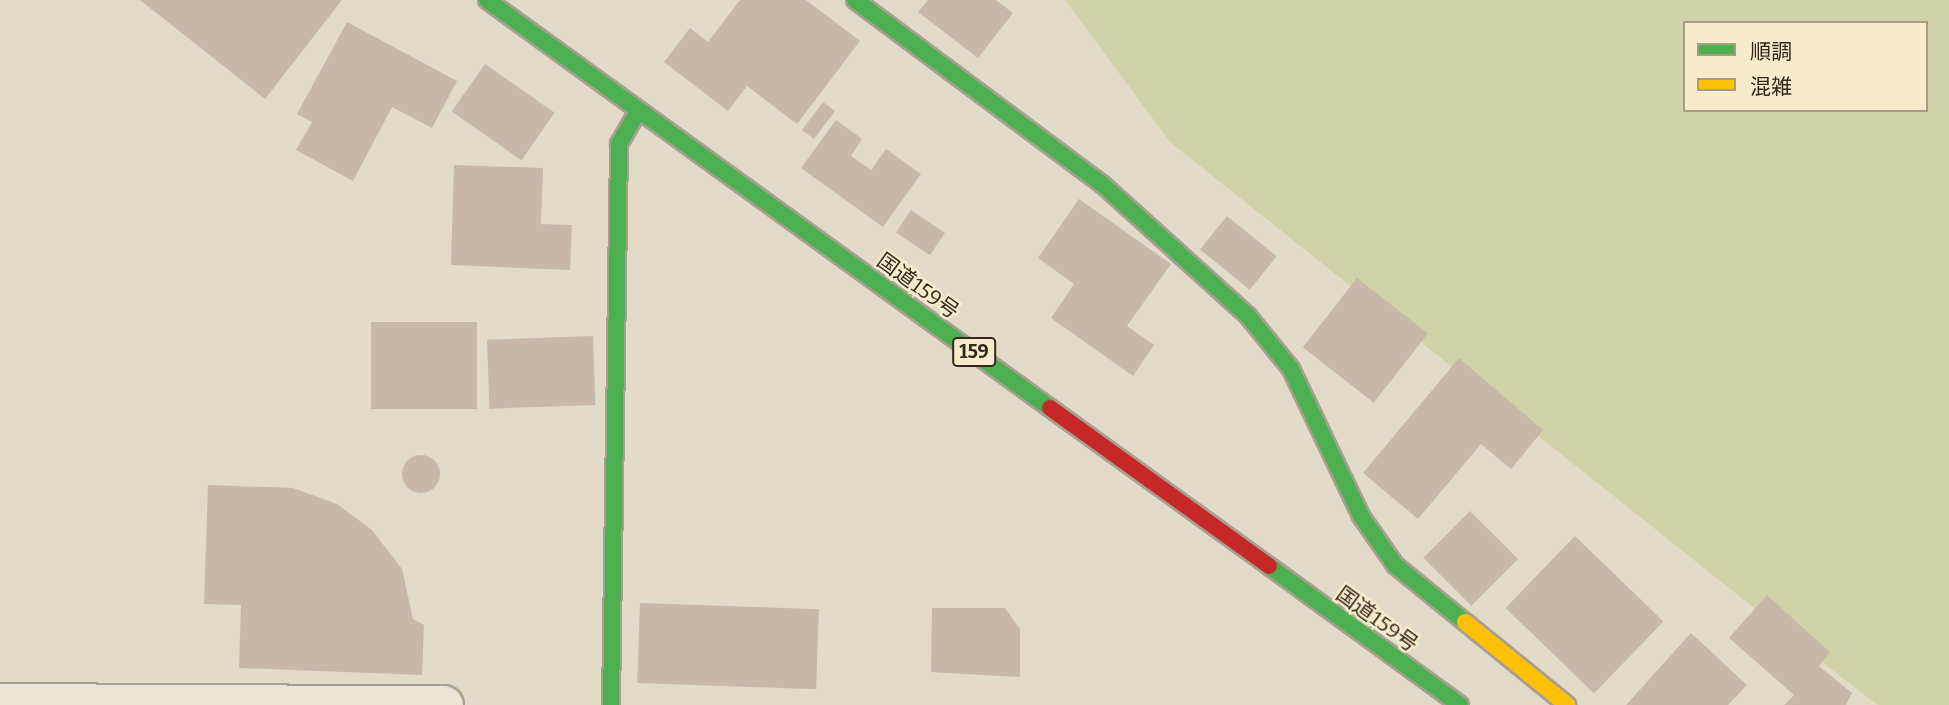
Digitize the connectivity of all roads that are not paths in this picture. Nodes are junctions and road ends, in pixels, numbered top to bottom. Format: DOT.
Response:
graph roads {
  1 [pos="487,0"];
  2 [pos="855,0"];
  3 [pos="639,110"];
  4 [pos="0,703"];
  5 [pos="444,705"];
  6 [pos="611,705"];
  7 [pos="1461,705"];
  8 [pos="1567,705"];
  1 -- 3 [label="main road, 国道159号 / 159"];
  2 -- 8 [label="main road"];
  3 -- 6 [label="main road"];
  3 -- 7 [label="main road, 国道159号 / 159"];
  4 -- 5 [label="street"];
}
